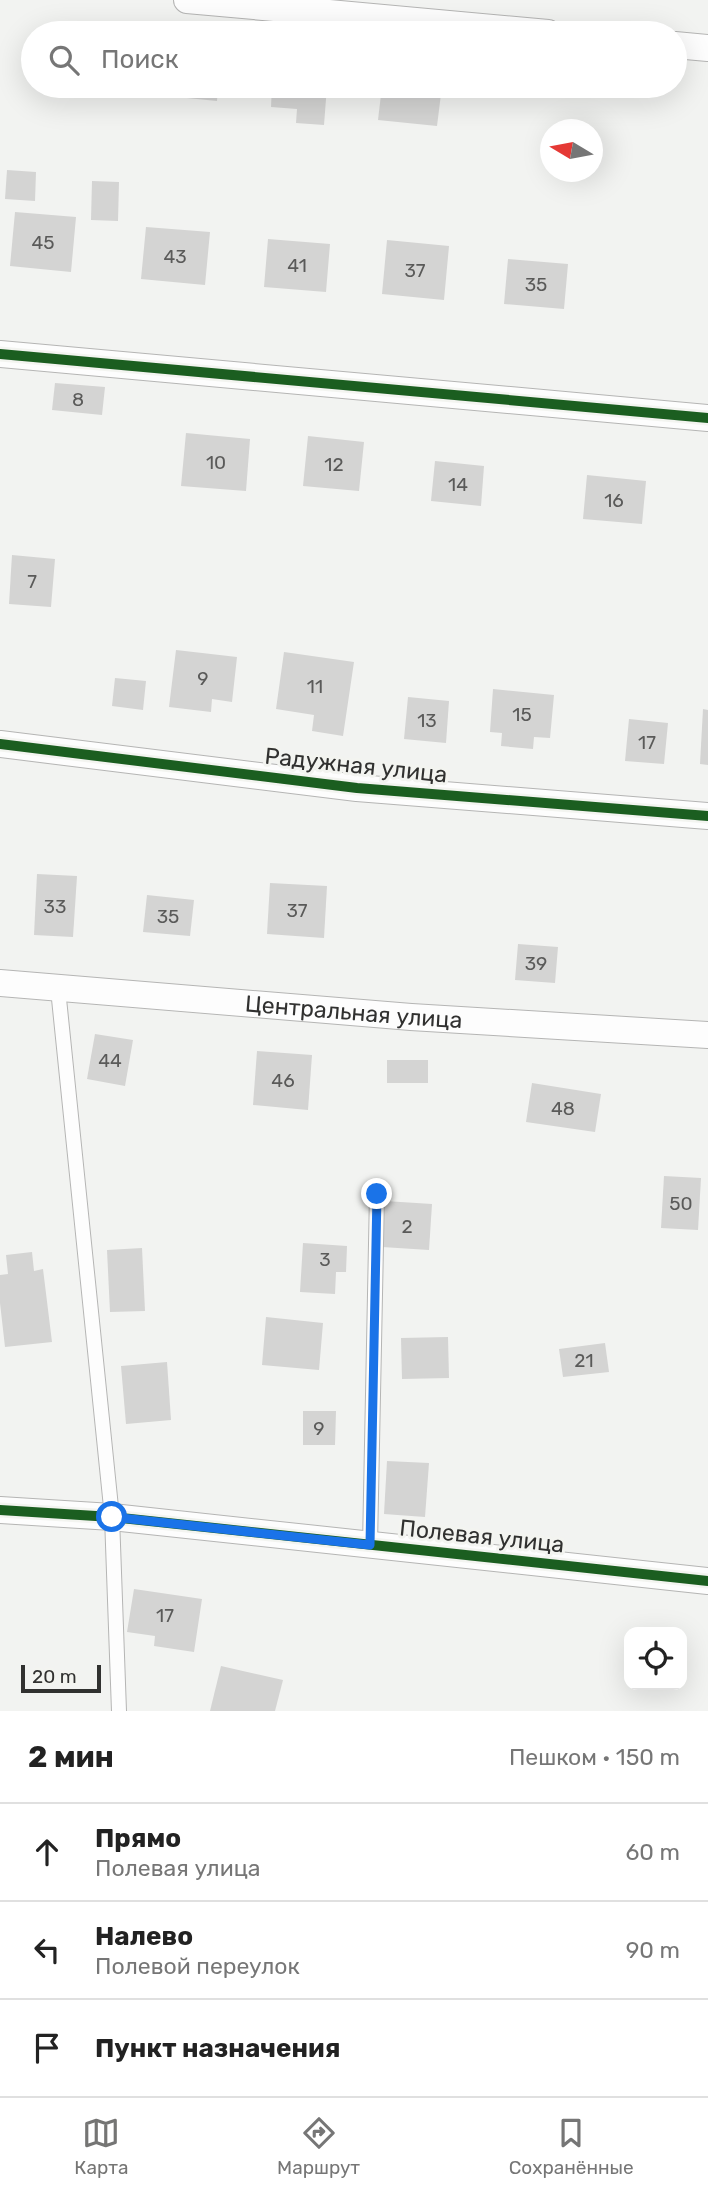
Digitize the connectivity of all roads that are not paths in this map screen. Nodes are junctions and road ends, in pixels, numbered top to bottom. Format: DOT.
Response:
graph roads {
  1 [pos="187,0"];
  2 [pos="417,21"];
  3 [pos="687,46"];
  4 [pos="708,48"];
  5 [pos="0,354"];
  6 [pos="708,418"];
  7 [pos="0,744"];
  8 [pos="708,816"];
  9 [pos="0,983"];
  10 [pos="58,989"];
  11 [pos="708,1035"];
  12 [pos="377,1194"];
  13 [pos="0,1510"];
  14 [pos="112,1517"];
  15 [pos="370,1545"];
  16 [pos="708,1581"];
  17 [pos="119,1711"];
  1 -- 2 [label="street"];
  3 -- 4 [label="street"];
  5 -- 6 [label="street"];
  7 -- 8 [label="street, Радужная улица"];
  9 -- 10 [label="street, Центральная улица"];
  10 -- 11 [label="street, Центральная улица"];
  10 -- 14 [label="lane"];
  12 -- 15 [label="lane"];
  13 -- 14 [label="street, Полевая улица"];
  14 -- 15 [label="street, Полевая улица"];
  14 -- 17 [label="lane"];
  15 -- 16 [label="street, Полевая улица"];
}
